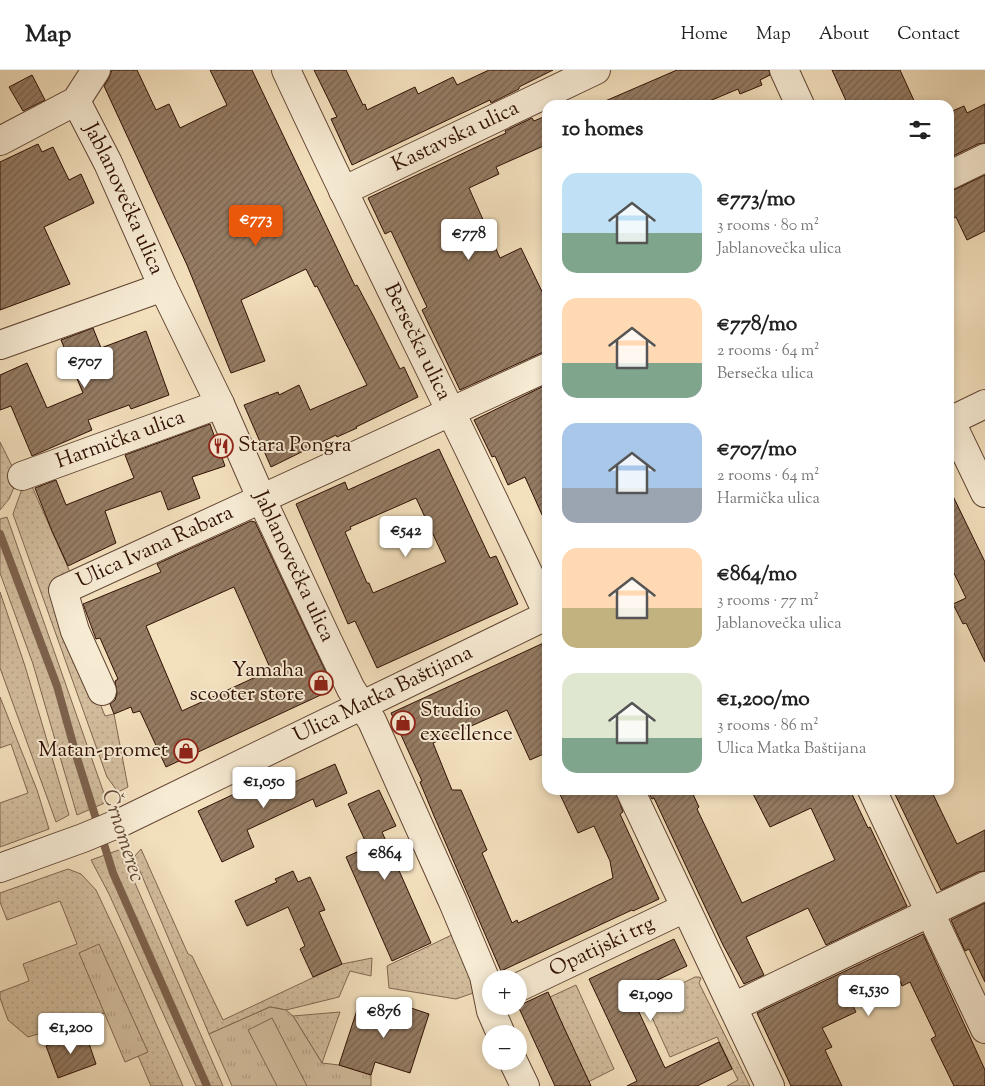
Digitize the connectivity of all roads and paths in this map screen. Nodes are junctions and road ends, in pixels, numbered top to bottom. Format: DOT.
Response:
graph roads {
  1 [pos="96,70"];
  2 [pos="286,70"];
  3 [pos="596,70"];
  4 [pos="784,70"];
  5 [pos="798,100"];
  6 [pos="76,101"];
  7 [pos="0,141"];
  8 [pos="985,158"];
  9 [pos="954,172"];
  10 [pos="343,191"];
  11 [pos="163,287"];
  12 [pos="0,345"];
  13 [pos="542,370"];
  14 [pos="220,404"];
  15 [pos="985,404"];
  16 [pos="452,412"];
  17 [pos="954,419"];
  18 [pos="954,429"];
  19 [pos="22,476"];
  20 [pos="985,493"];
  21 [pos="262,500"];
  22 [pos="542,604"];
  23 [pos="542,617"];
  24 [pos="102,691"];
  25 [pos="362,706"];
  26 [pos="632,795"];
  27 [pos="874,795"];
  28 [pos="0,868"];
  29 [pos="985,886"];
  30 [pos="685,908"];
  31 [pos="930,912"];
  32 [pos="482,971"];
  33 [pos="527,982"];
  34 [pos="733,1007"];
  35 [pos="985,1028"];
  36 [pos="518,1070"];
  37 [pos="525,1086"];
  38 [pos="770,1086"];
  1 -- 6 [label="street"];
  2 -- 10 [label="street, Bersečka ulica"];
  3 -- 10 [label="street, Kastavska ulica"];
  4 -- 5 [label="street"];
  6 -- 7 [label="street"];
  6 -- 11 [label="street, Jablanovečka ulica"];
  8 -- 9 [label="street"];
  10 -- 16 [label="street, Bersečka ulica"];
  11 -- 12 [label="street"];
  11 -- 14 [label="street, Jablanovečka ulica"];
  13 -- 16 [label="street, Ulica Ivana Rabara"];
  14 -- 19 [label="street, Harmička ulica"];
  14 -- 21 [label="street, Jablanovečka ulica"];
  15 -- 17 [label="street"];
  16 -- 21 [label="street, Ulica Ivana Rabara"];
  16 -- 22 [label="street, Bersečka ulica"];
  18 -- 20 [label="street"];
  21 -- 24 [label="street, Ulica Ivana Rabara"];
  21 -- 25 [label="street, Jablanovečka ulica"];
  23 -- 25 [label="street, Ulica Matka Baštijana"];
  25 -- 28 [label="street, Ulica Matka Baštijana"];
  25 -- 32 [label="street, Jablanovečka ulica"];
  26 -- 30 [label="street"];
  27 -- 31 [label="street"];
  29 -- 31 [label="street"];
  30 -- 33 [label="street, Opatijski trg"];
  30 -- 34 [label="street"];
  31 -- 34 [label="street"];
  31 -- 35 [label="street"];
  34 -- 38 [label="street"];
  36 -- 37 [label="street"];
}
